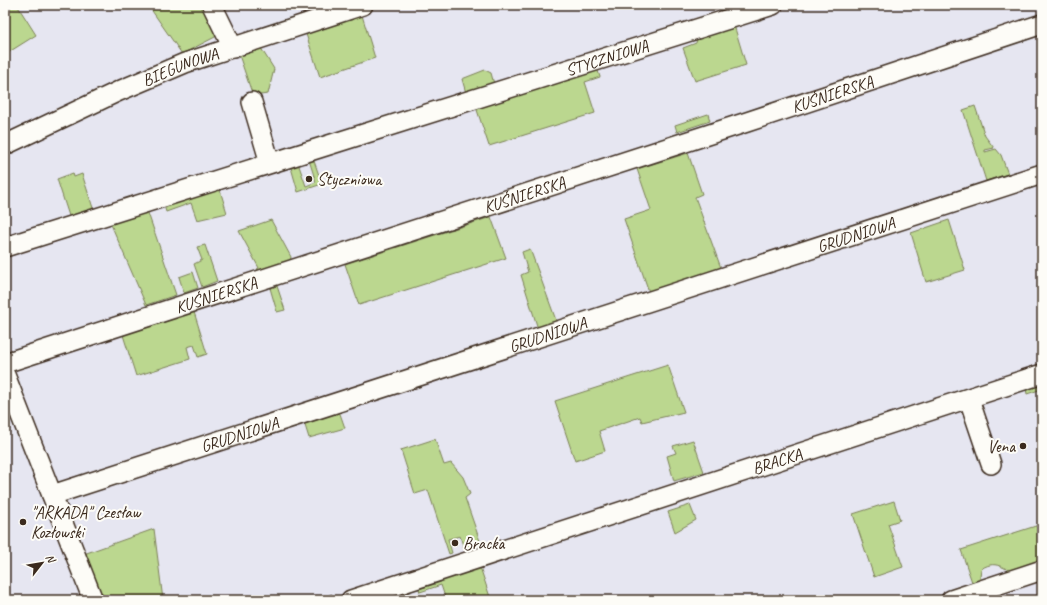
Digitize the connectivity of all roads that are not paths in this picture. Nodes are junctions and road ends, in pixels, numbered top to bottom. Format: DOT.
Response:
graph roads {
  1 [pos="212,5"];
  2 [pos="363,5"];
  3 [pos="773,5"];
  4 [pos="1042,24"];
  5 [pos="233,48"];
  6 [pos="252,102"];
  7 [pos="5,146"];
  8 [pos="270,163"];
  9 [pos="1042,174"];
  10 [pos="5,247"];
  11 [pos="5,363"];
  12 [pos="1042,374"];
  13 [pos="5,375"];
  14 [pos="969,399"];
  15 [pos="991,464"];
  16 [pos="52,495"];
  17 [pos="1042,570"];
  18 [pos="93,600"];
  19 [pos="351,600"];
  20 [pos="952,600"];
  1 -- 5 [label="street"];
  2 -- 5 [label="street, BIEGUNOWA"];
  3 -- 8 [label="street, STYCZNIOWA"];
  4 -- 11 [label="street, KUŚNIERSKA"];
  5 -- 7 [label="street, BIEGUNOWA"];
  6 -- 8 [label="street"];
  8 -- 10 [label="street, STYCZNIOWA"];
  9 -- 16 [label="street, GRUDNIOWA"];
  12 -- 14 [label="street, BRACKA"];
  13 -- 16 [label="street"];
  14 -- 15 [label="street"];
  14 -- 19 [label="street, BRACKA"];
  16 -- 18 [label="street"];
  17 -- 20 [label="street"];
}
